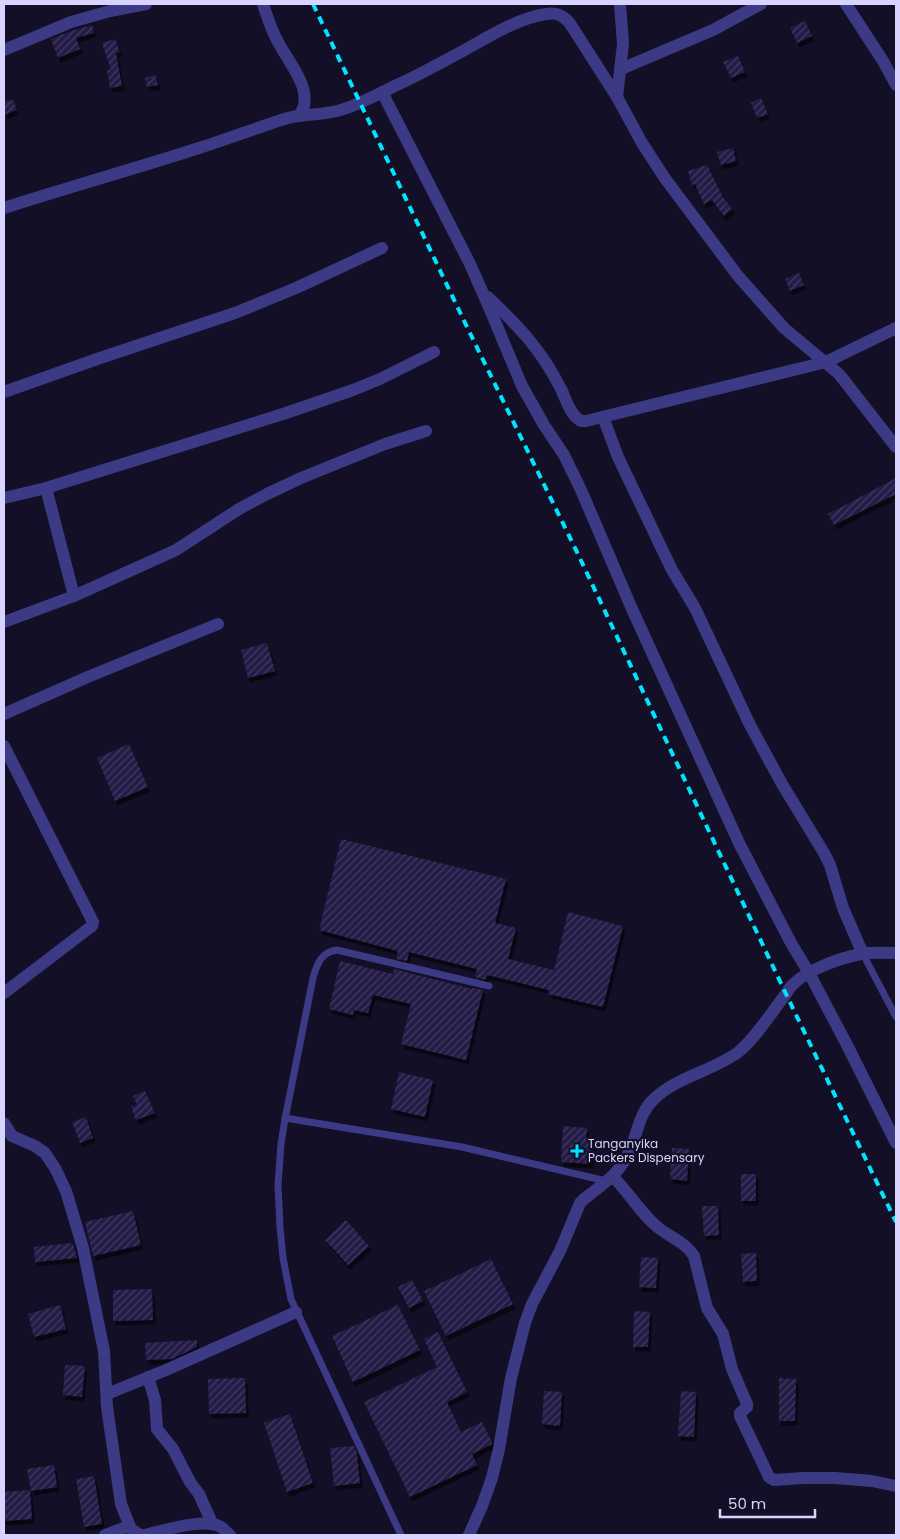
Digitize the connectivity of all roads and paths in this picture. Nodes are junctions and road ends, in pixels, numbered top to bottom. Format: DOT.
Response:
graph roads {
  1 [pos="146,4"];
  2 [pos="263,4"];
  3 [pos="620,4"];
  4 [pos="761,4"];
  5 [pos="846,4"];
  6 [pos="4,50"];
  7 [pos="621,69"];
  8 [pos="896,85"];
  9 [pos="382,92"];
  10 [pos="617,97"];
  11 [pos="300,114"];
  12 [pos="4,208"];
  13 [pos="382,248"];
  14 [pos="483,292"];
  15 [pos="896,328"];
  16 [pos="434,352"];
  17 [pos="826,362"];
  18 [pos="4,392"];
  19 [pos="604,417"];
  20 [pos="426,431"];
  21 [pos="896,447"];
  22 [pos="46,488"];
  23 [pos="4,498"];
  24 [pos="74,596"];
  25 [pos="4,622"];
  26 [pos="218,624"];
  27 [pos="4,714"];
  28 [pos="4,746"];
  29 [pos="896,953"];
  30 [pos="863,954"];
  31 [pos="809,973"];
  32 [pos="489,986"];
  33 [pos="4,993"];
  34 [pos="896,1017"];
  35 [pos="285,1118"];
  36 [pos="4,1122"];
  37 [pos="8,1139"];
  38 [pos="896,1143"];
  39 [pos="610,1179"];
  40 [pos="296,1312"];
  41 [pos="148,1377"];
  42 [pos="107,1394"];
  43 [pos="896,1486"];
  44 [pos="212,1523"];
  45 [pos="129,1526"];
  46 [pos="106,1535"];
  47 [pos="230,1535"];
  48 [pos="401,1535"];
  49 [pos="469,1535"];
  1 -- 6 [label="street"];
  2 -- 11 [label="street"];
  3 -- 7 [label="street"];
  4 -- 7 [label="street"];
  5 -- 8 [label="street"];
  7 -- 10 [label="street"];
  9 -- 10 [label="street"];
  9 -- 11 [label="street"];
  9 -- 14 [label="street"];
  10 -- 17 [label="street"];
  11 -- 12 [label="street"];
  13 -- 18 [label="street"];
  14 -- 19 [label="street"];
  14 -- 31 [label="street"];
  15 -- 17 [label="street"];
  16 -- 22 [label="street"];
  17 -- 19 [label="street"];
  17 -- 21 [label="street"];
  19 -- 30 [label="street"];
  20 -- 24 [label="street"];
  22 -- 23 [label="street"];
  22 -- 24 [label="street"];
  24 -- 25 [label="street"];
  26 -- 27 [label="street"];
  28 -- 33 [label="street"];
  29 -- 30 [label="street"];
  30 -- 31 [label="street"];
  30 -- 34 [label="lane"];
  31 -- 38 [label="street"];
  31 -- 39 [label="street"];
  32 -- 35 [label="lane"];
  35 -- 39 [label="lane"];
  35 -- 40 [label="lane"];
  36 -- 37 [label="street"];
  37 -- 42 [label="street"];
  39 -- 43 [label="street"];
  39 -- 49 [label="street"];
  40 -- 41 [label="street"];
  40 -- 48 [label="lane"];
  41 -- 42 [label="street"];
  41 -- 44 [label="street"];
  42 -- 45 [label="street"];
  44 -- 45 [label="street"];
  44 -- 47 [label="street"];
  45 -- 46 [label="street"];
}
